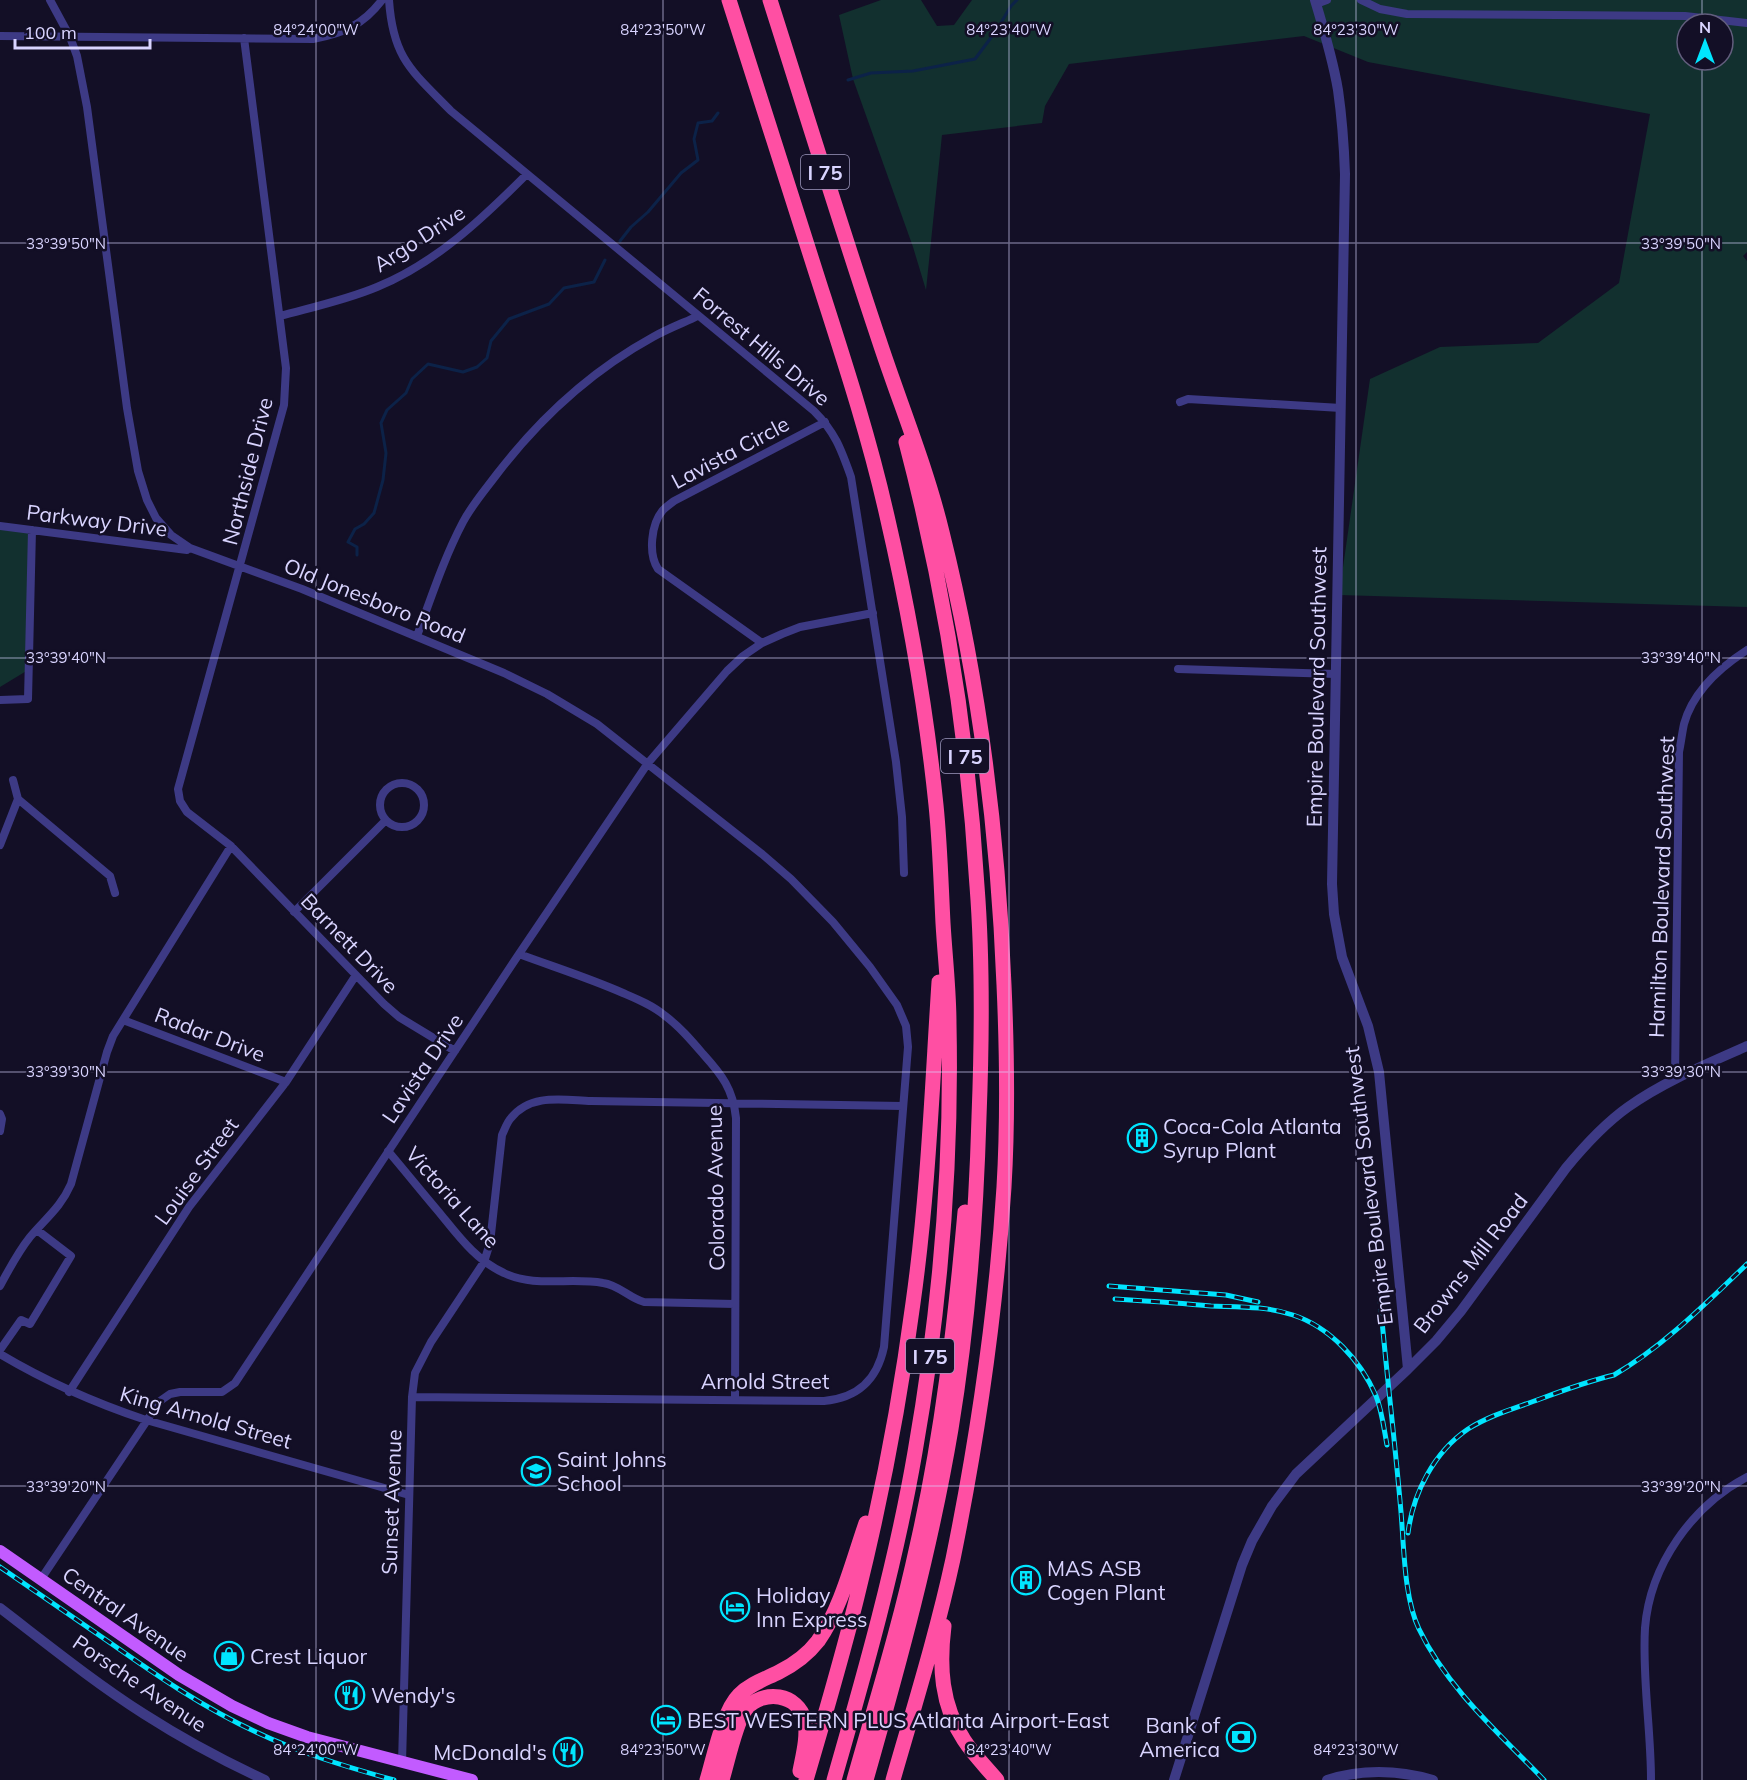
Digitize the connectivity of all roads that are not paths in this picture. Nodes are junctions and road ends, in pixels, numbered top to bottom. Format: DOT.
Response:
graph roads {
  1 [pos="50,0"];
  2 [pos="382,0"];
  3 [pos="389,0"];
  4 [pos="729,0"];
  5 [pos="770,0"];
  6 [pos="1328,0"];
  7 [pos="1361,0"];
  8 [pos="1316,2"];
  9 [pos="1747,23"];
  10 [pos="0,36"];
  11 [pos="70,37"];
  12 [pos="244,38"];
  13 [pos="527,174"];
  14 [pos="280,316"];
  15 [pos="698,316"];
  16 [pos="880,345"];
  17 [pos="1179,402"];
  18 [pos="1341,408"];
  19 [pos="825,422"];
  20 [pos="0,526"];
  21 [pos="32,530"];
  22 [pos="190,548"];
  23 [pos="241,566"];
  24 [pos="873,613"];
  25 [pos="417,636"];
  26 [pos="762,643"];
  27 [pos="1747,650"];
  28 [pos="1178,669"];
  29 [pos="1336,674"];
  30 [pos="0,700"];
  31 [pos="648,763"];
  32 [pos="13,780"];
  33 [pos="18,799"];
  34 [pos="386,820"];
  35 [pos="0,845"];
  36 [pos="231,846"];
  37 [pos="904,873"];
  38 [pos="114,893"];
  39 [pos="294,912"];
  40 [pos="943,922"];
  41 [pos="519,954"];
  42 [pos="356,975"];
  43 [pos="123,1020"];
  44 [pos="1747,1046"];
  45 [pos="455,1051"];
  46 [pos="1675,1079"];
  47 [pos="286,1082"];
  48 [pos="734,1103"];
  49 [pos="903,1106"];
  50 [pos="0,1114"];
  51 [pos="0,1131"];
  52 [pos="388,1151"];
  53 [pos="978,1176"];
  54 [pos="37,1230"];
  55 [pos="484,1262"];
  56 [pos="0,1286"];
  57 [pos="735,1304"];
  58 [pos="0,1352"];
  59 [pos="1408,1369"];
  60 [pos="69,1392"];
  61 [pos="412,1397"];
  62 [pos="735,1400"];
  63 [pos="146,1420"];
  64 [pos="886,1463"];
  65 [pos="1747,1477"];
  66 [pos="409,1495"];
  67 [pos="0,1551"];
  68 [pos="952,1563"];
  69 [pos="40,1579"];
  70 [pos="0,1608"];
  71 [pos="402,1763"];
  72 [pos="265,1780"];
  73 [pos="472,1780"];
  74 [pos="707,1780"];
  75 [pos="722,1780"];
  76 [pos="798,1780"];
  77 [pos="806,1780"];
  78 [pos="834,1780"];
  79 [pos="854,1780"];
  80 [pos="866,1780"];
  81 [pos="893,1780"];
  82 [pos="997,1780"];
  83 [pos="1174,1780"];
  84 [pos="1327,1780"];
  85 [pos="1433,1780"];
  86 [pos="1651,1780"];
  1 -- 11 [label="street, Old Jonesboro Road"];
  2 -- 12 [label="street"];
  3 -- 13 [label="street, Forrest Hills Drive"];
  4 -- 40 [label="highway, I 75"];
  5 -- 16 [label="highway, I 75"];
  6 -- 8 [label="street"];
  7 -- 9 [label="street"];
  8 -- 18 [label="street, Empire Boulevard Southwest"];
  10 -- 11 [label="street"];
  11 -- 12 [label="street"];
  11 -- 22 [label="street, Old Jonesboro Road"];
  12 -- 14 [label="street, Northside Drive"];
  13 -- 14 [label="street, Argo Drive"];
  13 -- 15 [label="street, Forrest Hills Drive"];
  14 -- 23 [label="street, Northside Drive"];
  15 -- 19 [label="street, Forrest Hills Drive"];
  15 -- 25 [label="street"];
  16 -- 53 [label="highway, I 75"];
  16 -- 68 [label="highway"];
  17 -- 18 [label="street"];
  18 -- 29 [label="street, Empire Boulevard Southwest"];
  19 -- 24 [label="street, Forrest Hills Drive"];
  19 -- 26 [label="street, Lavista Circle"];
  20 -- 21 [label="street, Parkway Drive"];
  21 -- 22 [label="street, Parkway Drive"];
  21 -- 30 [label="street"];
  22 -- 23 [label="street, Old Jonesboro Road"];
  23 -- 25 [label="street, Old Jonesboro Road"];
  23 -- 36 [label="street, Northside Drive"];
  24 -- 26 [label="street, Lavista Drive"];
  24 -- 37 [label="street, Forrest Hills Drive"];
  25 -- 31 [label="street, Old Jonesboro Road"];
  26 -- 31 [label="street, Lavista Drive"];
  27 -- 46 [label="street, Hamilton Boulevard Southwest"];
  28 -- 29 [label="street"];
  29 -- 59 [label="street, Empire Boulevard Southwest"];
  31 -- 41 [label="street, Lavista Drive"];
  31 -- 49 [label="street, Old Jonesboro Road"];
  32 -- 33 [label="street"];
  33 -- 35 [label="street"];
  33 -- 38 [label="street"];
  34 -- 34 [label="street"];
  34 -- 39 [label="street"];
  36 -- 39 [label="street, Barnett Drive"];
  36 -- 43 [label="street"];
  39 -- 42 [label="street, Barnett Drive"];
  40 -- 64 [label="highway"];
  40 -- 78 [label="highway, I 75"];
  41 -- 45 [label="street, Lavista Drive"];
  41 -- 48 [label="street, Colorado Avenue"];
  42 -- 45 [label="street, Barnett Drive"];
  42 -- 47 [label="street, Louise Street"];
  43 -- 47 [label="street, Radar Drive"];
  43 -- 54 [label="street"];
  44 -- 46 [label="street, Browns Mill Road"];
  45 -- 52 [label="street, Lavista Drive"];
  46 -- 59 [label="street, Browns Mill Road"];
  47 -- 60 [label="street, Louise Street"];
  48 -- 49 [label="street, Sunset Avenue"];
  48 -- 55 [label="street, Sunset Avenue"];
  48 -- 57 [label="street, Colorado Avenue"];
  49 -- 62 [label="street, Arnold Street"];
  50 -- 51 [label="street"];
  52 -- 55 [label="street, Victoria Lane"];
  52 -- 63 [label="street, Lavista Drive"];
  53 -- 79 [label="highway"];
  53 -- 80 [label="highway, I 75"];
  54 -- 56 [label="street"];
  54 -- 58 [label="street"];
  55 -- 57 [label="street, Victoria Lane"];
  55 -- 61 [label="street, Sunset Avenue"];
  57 -- 62 [label="street, Colorado Avenue"];
  58 -- 60 [label="street, King Arnold Street"];
  59 -- 83 [label="street, Browns Mill Road"];
  60 -- 63 [label="street, King Arnold Street"];
  61 -- 62 [label="street, Arnold Street"];
  61 -- 66 [label="street, Sunset Avenue"];
  63 -- 66 [label="street, King Arnold Street"];
  63 -- 69 [label="street, Lavista Drive"];
  64 -- 74 [label="highway"];
  64 -- 77 [label="highway"];
  65 -- 86 [label="street"];
  66 -- 71 [label="street, Sunset Avenue"];
  67 -- 69 [label="main road, Central Avenue"];
  68 -- 81 [label="highway"];
  68 -- 82 [label="highway"];
  69 -- 71 [label="main road, Central Avenue"];
  70 -- 72 [label="street, Porsche Avenue"];
  71 -- 73 [label="main road, Central Avenue"];
  75 -- 76 [label="highway"];
  84 -- 85 [label="street"];
}
